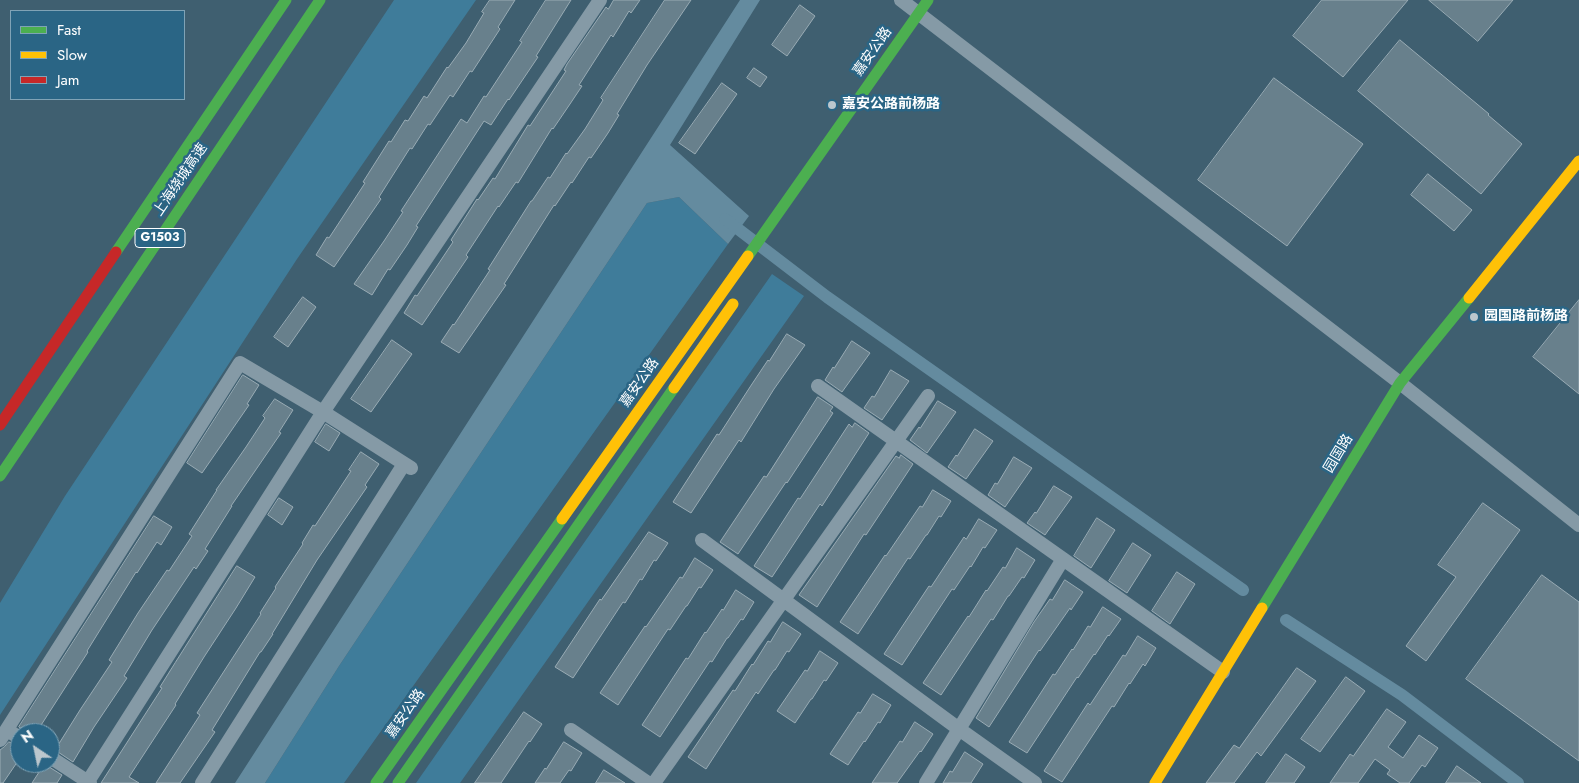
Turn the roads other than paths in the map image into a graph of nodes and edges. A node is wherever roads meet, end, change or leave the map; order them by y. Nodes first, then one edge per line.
1 (286, 0) edge
2 (320, 0) edge
3 (600, 0) edge
4 (901, 0) edge
5 (928, 0) edge
6 (927, 20) junction
7 (1579, 161) edge
8 (739, 295) dead end
9 (1400, 383) junction
10 (818, 386) dead end
11 (928, 396) dead end
12 (323, 412) junction
13 (0, 425) edge
14 (896, 441) junction
15 (0, 476) edge
16 (1579, 525) edge
17 (702, 540) dead end
18 (1063, 559) junction
19 (784, 600) junction
20 (1223, 672) junction
21 (959, 729) junction
22 (571, 730) dead end
23 (3, 735) edge
24 (60, 764) edge
25 (89, 783) edge
26 (202, 783) edge
27 (376, 783) edge
28 (398, 783) edge
29 (648, 783) edge
30 (654, 783) edge
31 (926, 783) edge
32 (1036, 783) edge
33 (1155, 783) edge

1 - 13 main road, 上海绕城高速 / G1503
2 - 15 main road, 上海绕城高速 / G1503
3 - 12 street
4 - 6 street
5 - 6 main road, 嘉安公路
6 - 9 street
6 - 27 main road, 嘉安公路
7 - 9 main road, 园国路
8 - 28 main road
9 - 16 street
9 - 20 main road, 园国路
10 - 14 street
11 - 14 street
12 - 23 street
12 - 25 street
12 - 26 street
14 - 18 street
14 - 19 street
17 - 19 street
18 - 20 street
18 - 21 street
19 - 21 street
19 - 30 street
20 - 33 main road, 园国路
21 - 31 street
21 - 32 street
22 - 29 street
24 - 25 street

